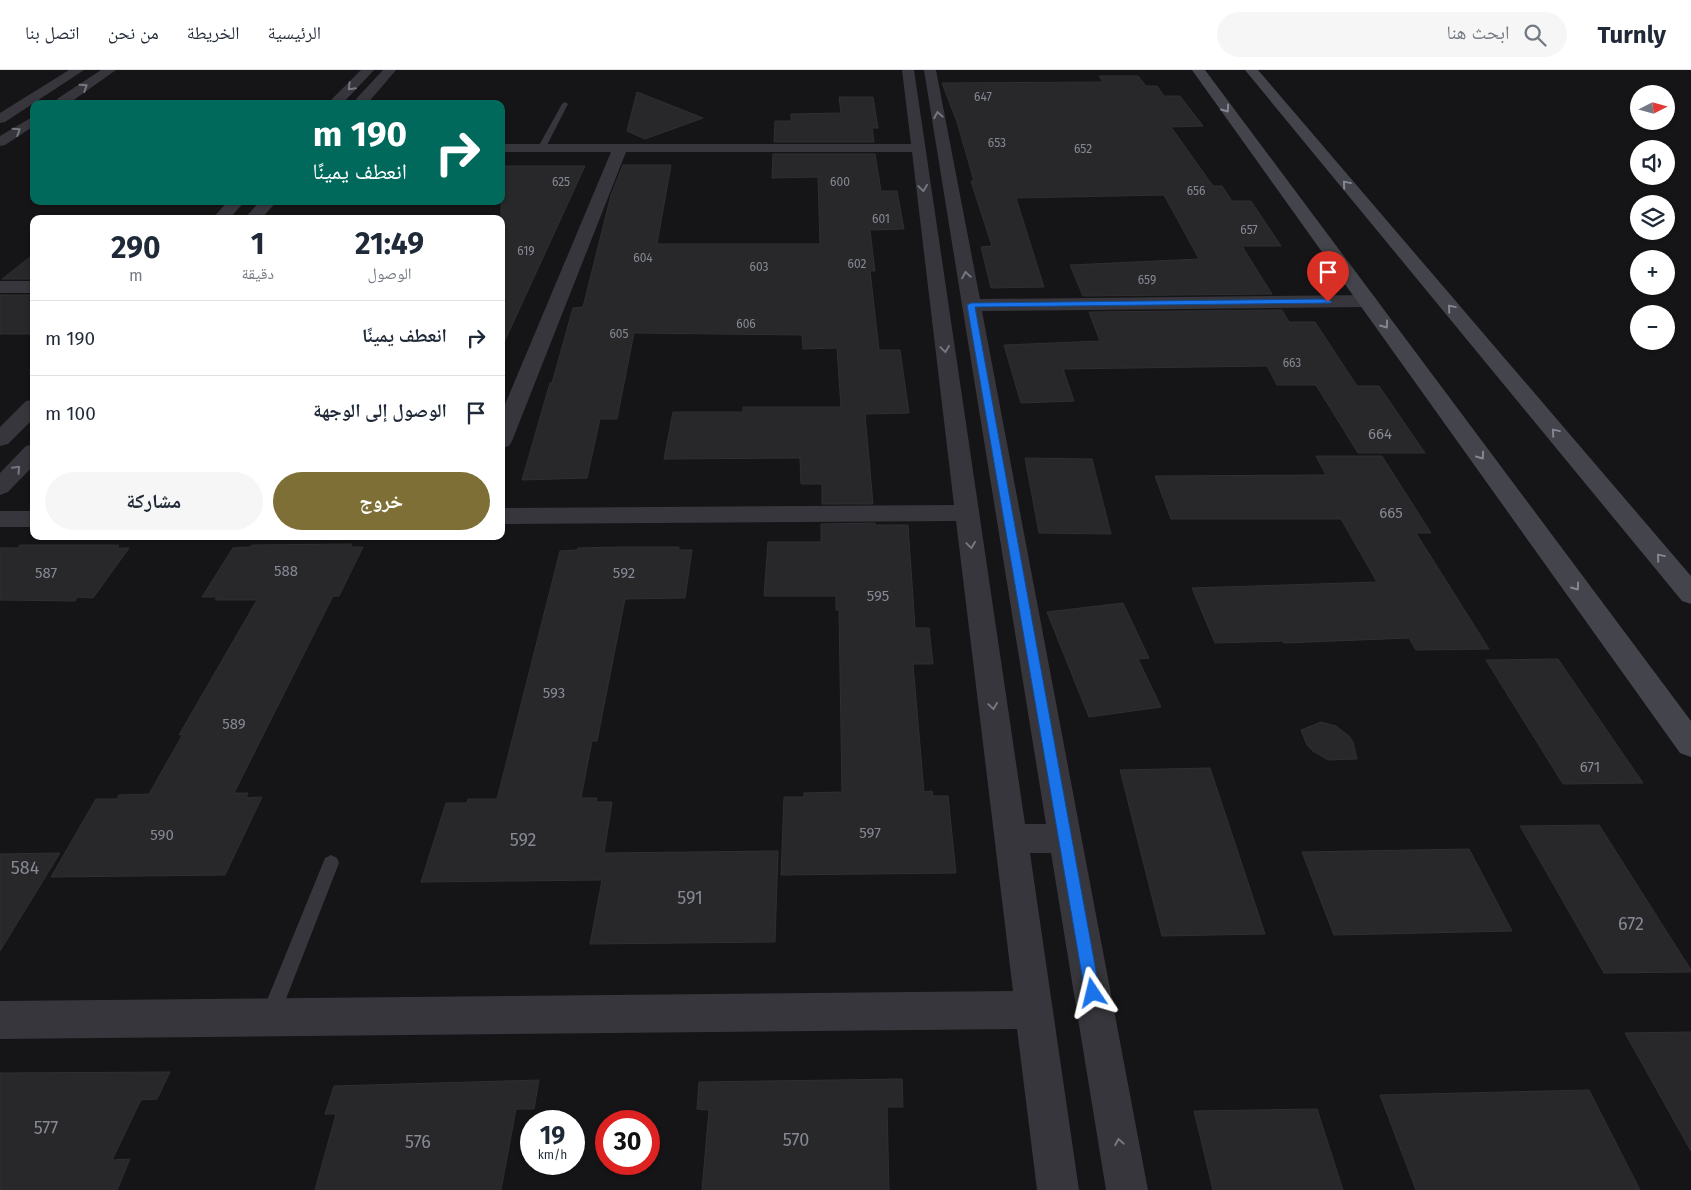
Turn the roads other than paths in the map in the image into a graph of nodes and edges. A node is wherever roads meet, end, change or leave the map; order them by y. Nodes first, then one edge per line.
1 (78, 70) edge
2 (110, 70) edge
3 (368, 70) edge
4 (390, 70) edge
5 (908, 70) edge
6 (930, 70) edge
7 (1198, 70) edge
8 (1251, 70) edge
9 (30, 100) edge
10 (30, 100) edge
11 (64, 100) edge
12 (338, 100) edge
13 (363, 100) edge
14 (565, 104) dead end
15 (0, 119) edge
16 (30, 123) edge
17 (0, 142) edge
18 (505, 148) edge
19 (542, 148) junction
20 (620, 148) junction
21 (918, 148) junction
22 (233, 205) edge
23 (264, 205) edge
24 (224, 215) edge
25 (256, 215) edge
26 (0, 287) edge
27 (30, 287) edge
28 (1368, 301) junction
29 (971, 305) junction
30 (30, 410) edge
31 (505, 431) edge
32 (0, 439) edge
33 (30, 455) edge
34 (0, 487) edge
35 (967, 513) junction
36 (505, 516) edge
37 (0, 519) edge
38 (30, 519) edge
39 (1691, 594) edge
40 (1663, 706) junction
41 (1691, 719) edge
42 (1691, 744) edge
43 (1066, 838) junction
44 (1011, 839) junction
45 (331, 863) dead end
46 (1034, 1010) junction
47 (269, 1017) junction
48 (0, 1020) edge
49 (1058, 1190) edge
50 (1128, 1190) edge

1 - 9 street
11 -> 2 street
3 -> 12 street
4 - 13 street
5 - 21 street
29 -> 6 street
7 -> 28 street
39 -> 8 street
10 - 15 street
14 - 19 lane
17 -> 16 street
18 - 19 street
19 - 20 street
20 - 21 street
20 - 31 street
21 -> 35 street
22 - 24 street
23 - 25 street
26 - 27 street
28 - 29 street
28 -> 40 street
29 - 43 street
30 - 32 street
34 -> 33 street
35 - 36 street
35 -> 44 street
37 - 38 street
40 - 41 street
40 - 42 street
43 - 44 street
50 -> 43 street
44 - 46 street
45 - 47 lane
46 - 47 street
46 - 49 street
47 - 48 street

